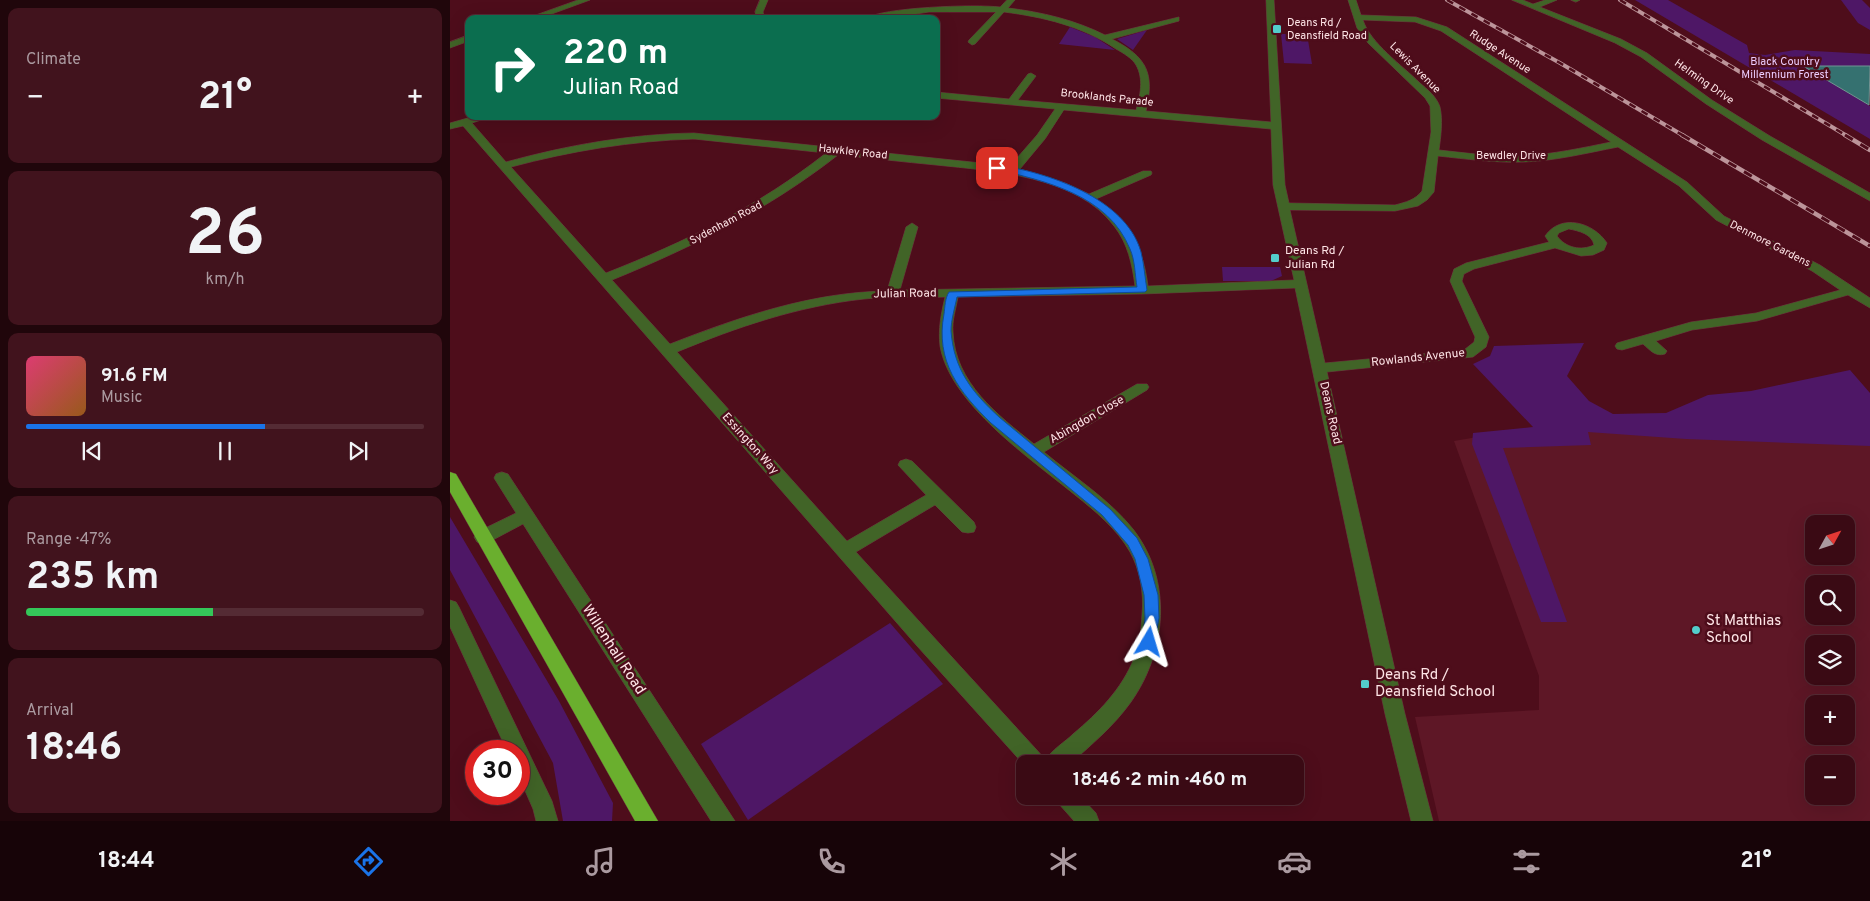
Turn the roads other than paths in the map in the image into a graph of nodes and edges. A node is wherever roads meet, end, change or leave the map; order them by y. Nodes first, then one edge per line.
1 (586, 0) edge
2 (764, 0) edge
3 (1011, 0) edge
4 (1270, 0) edge
5 (1352, 0) edge
6 (1516, 0) edge
7 (1554, 0) edge
8 (1532, 7) junction
9 (1001, 10) junction
10 (541, 15) edge
11 (760, 15) edge
12 (883, 15) edge
13 (1356, 17) junction
14 (1177, 19) dead end
15 (1106, 38) junction
16 (465, 39) edge
17 (972, 42) dead end
18 (450, 44) edge
19 (1020, 75) dead end
20 (1030, 76) junction
21 (1044, 77) dead end
22 (940, 95) edge
23 (1012, 101) junction
24 (1062, 106) junction
25 (1140, 114) junction
26 (473, 120) edge
27 (458, 124) edge
28 (1276, 126) junction
29 (1620, 143) junction
30 (838, 150) junction
31 (1432, 152) junction
32 (504, 166) junction
33 (1013, 170) junction
34 (1147, 172) dead end
35 (1089, 198) junction
36 (1870, 198) edge
37 (1285, 206) junction
38 (912, 227) dead end
39 (1557, 244) dead end
40 (605, 278) junction
41 (1300, 284) junction
42 (1142, 290) junction
43 (1850, 291) junction
44 (893, 294) junction
45 (952, 294) junction
46 (1870, 304) edge
47 (1645, 339) junction
48 (1622, 346) dead end
49 (668, 350) junction
50 (1660, 351) dead end
51 (1320, 368) junction
52 (1142, 387) dead end
53 (1033, 452) junction
54 (906, 464) dead end
55 (450, 478) edge
56 (502, 478) dead end
57 (937, 496) junction
58 (526, 515) junction
59 (968, 527) dead end
60 (483, 537) junction
61 (845, 550) junction
62 (450, 607) edge
63 (512, 740) edge
64 (1029, 755) edge
65 (1064, 755) edge
66 (530, 778) edge
67 (1074, 805) edge
68 (547, 821) edge
69 (646, 821) edge
70 (724, 821) edge
71 (1088, 821) edge
72 (1422, 821) edge

1 - 10 street
2 - 11 street
3 - 9 street
4 - 28 street, Deans Road
5 - 13 street, Lewis Avenue
6 - 8 street, Helming Drive
7 - 8 street
8 - 36 street, Helming Drive
9 - 12 street
9 - 15 street
9 - 17 street
13 - 29 street, Rudge Avenue
13 - 31 street, Lewis Avenue
14 - 15 street
15 - 25 street
16 - 18 street
19 - 20 street
20 - 21 street
20 - 23 street
22 - 23 street, Brooklands Parade
23 - 24 street, Brooklands Parade
24 - 25 street, Brooklands Parade
24 - 33 street
25 - 28 street, Brooklands Parade
26 - 27 street
27 - 32 street, Essington Way
28 - 37 street, Deans Road
29 - 31 street, Bewdley Drive
29 - 43 street, Denmore Gardens
30 - 32 street, Hawkley Road
30 - 33 street, Hawkley Road
30 - 40 street, Sydenham Road
31 - 37 street, Lewis Avenue
32 - 40 street, Essington Way
33 - 35 street, Hawkley Road
34 - 35 street
35 - 42 street, Hawkley Road
37 - 41 street, Deans Road
38 - 44 street
39 - 51 street, Rowlands Avenue
40 - 49 street, Essington Way
41 - 42 street, Julian Road
41 - 51 street, Deans Road
42 - 45 street, Julian Road
43 - 46 street, Denmore Gardens
43 - 47 street
44 - 45 street, Julian Road
44 - 49 street, Julian Road
45 - 53 street
47 - 48 street
47 - 50 street
49 - 61 street, Essington Way
51 - 72 street, Deans Road
52 - 53 street, Abingdon Close
53 - 65 street
54 - 57 street
55 - 60 highway
56 - 58 street, Willenhall Road
57 - 59 street
57 - 61 street
58 - 60 street
58 - 70 street, Willenhall Road
60 - 69 highway
61 - 64 street, Essington Way
62 - 63 street
66 - 68 street
67 - 71 street

